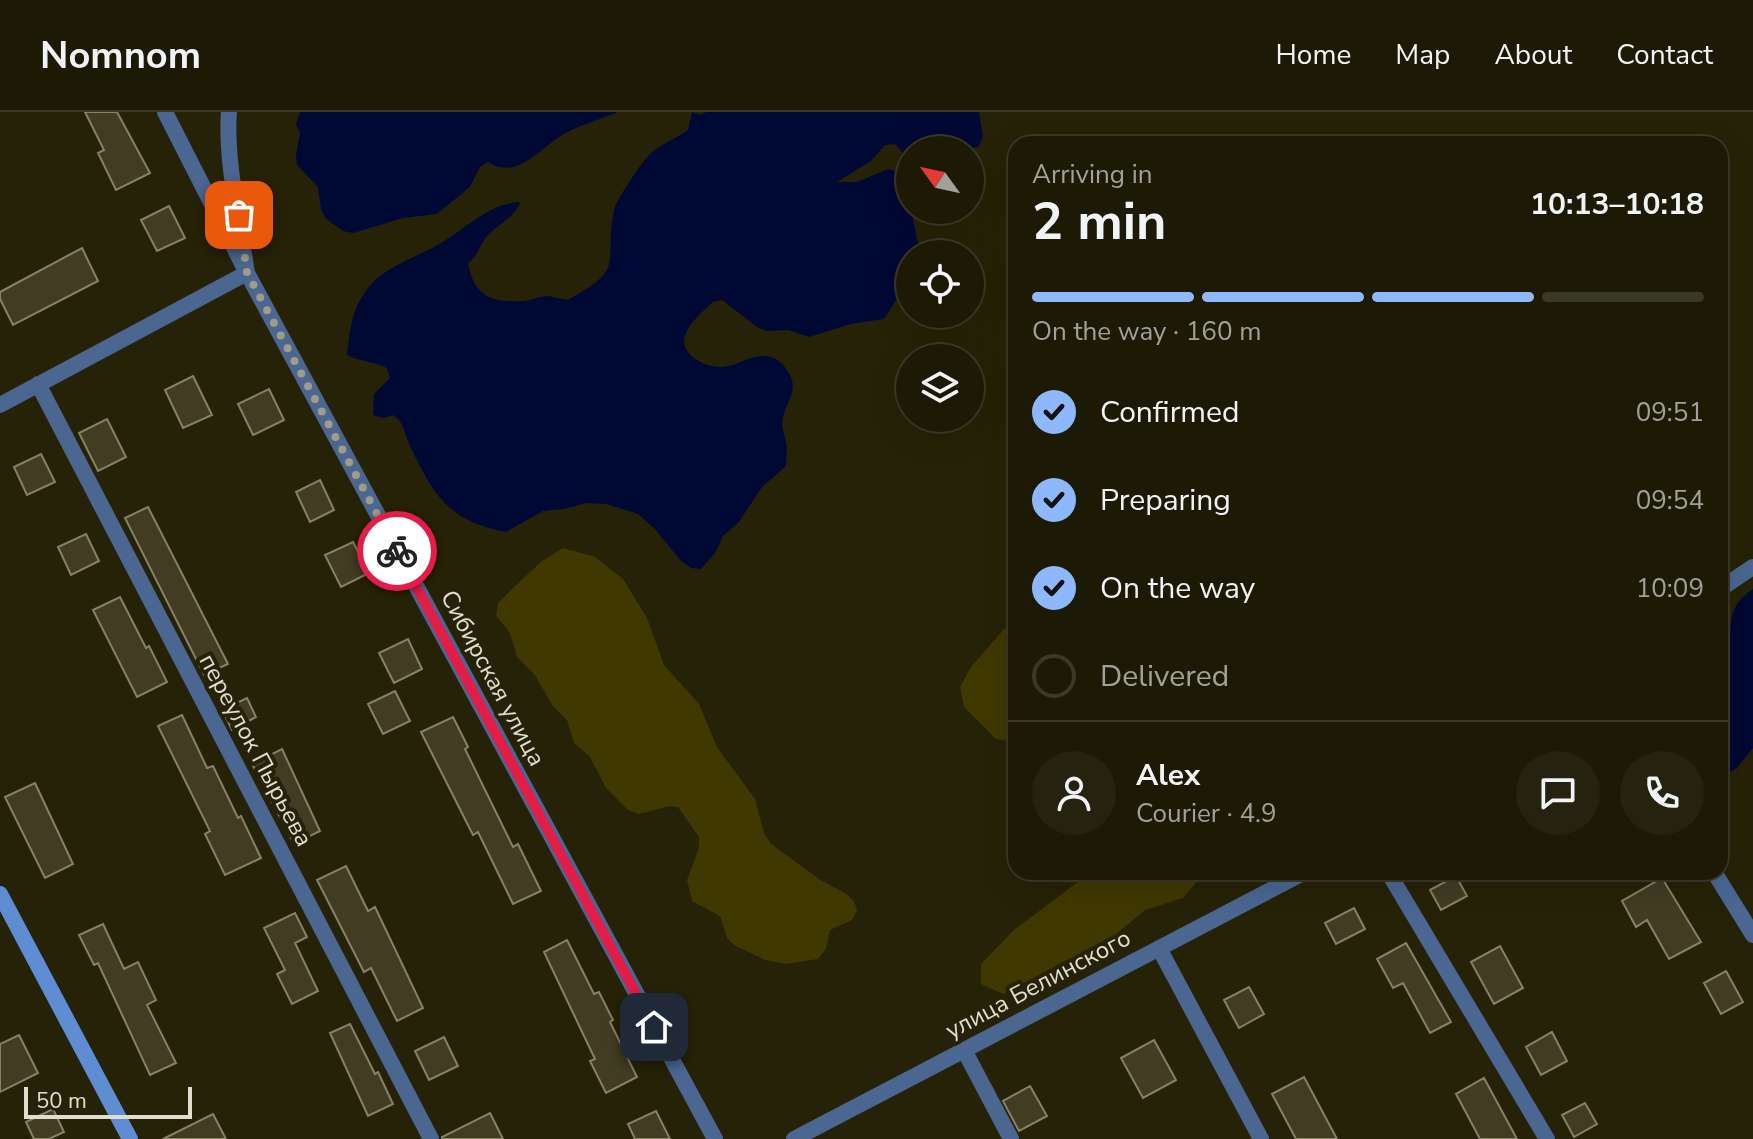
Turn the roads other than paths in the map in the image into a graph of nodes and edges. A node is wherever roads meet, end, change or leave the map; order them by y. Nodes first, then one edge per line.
1 (165, 112) edge
2 (229, 112) edge
3 (247, 273) junction
4 (38, 384) junction
5 (0, 405) edge
6 (1753, 567) edge
7 (1728, 584) edge
8 (1290, 880) edge
9 (1393, 880) edge
10 (1719, 880) edge
11 (0, 894) edge
12 (1753, 935) edge
13 (1159, 948) junction
14 (964, 1050) junction
15 (130, 1139) edge
16 (431, 1139) edge
17 (715, 1139) edge
18 (794, 1139) edge
19 (1011, 1139) edge
20 (1261, 1139) edge
21 (1547, 1139) edge

1 - 3 street, Сибирская улица
2 - 3 street
3 - 4 street
3 - 17 street, Сибирская улица
4 - 5 street
4 - 16 street, переулок Пырьева
6 - 7 street
8 - 13 street, улица Белинского
9 - 21 street
10 - 12 street
11 - 15 street
13 - 14 street, улица Белинского
13 - 20 street
14 - 18 street, улица Белинского
14 - 19 street

